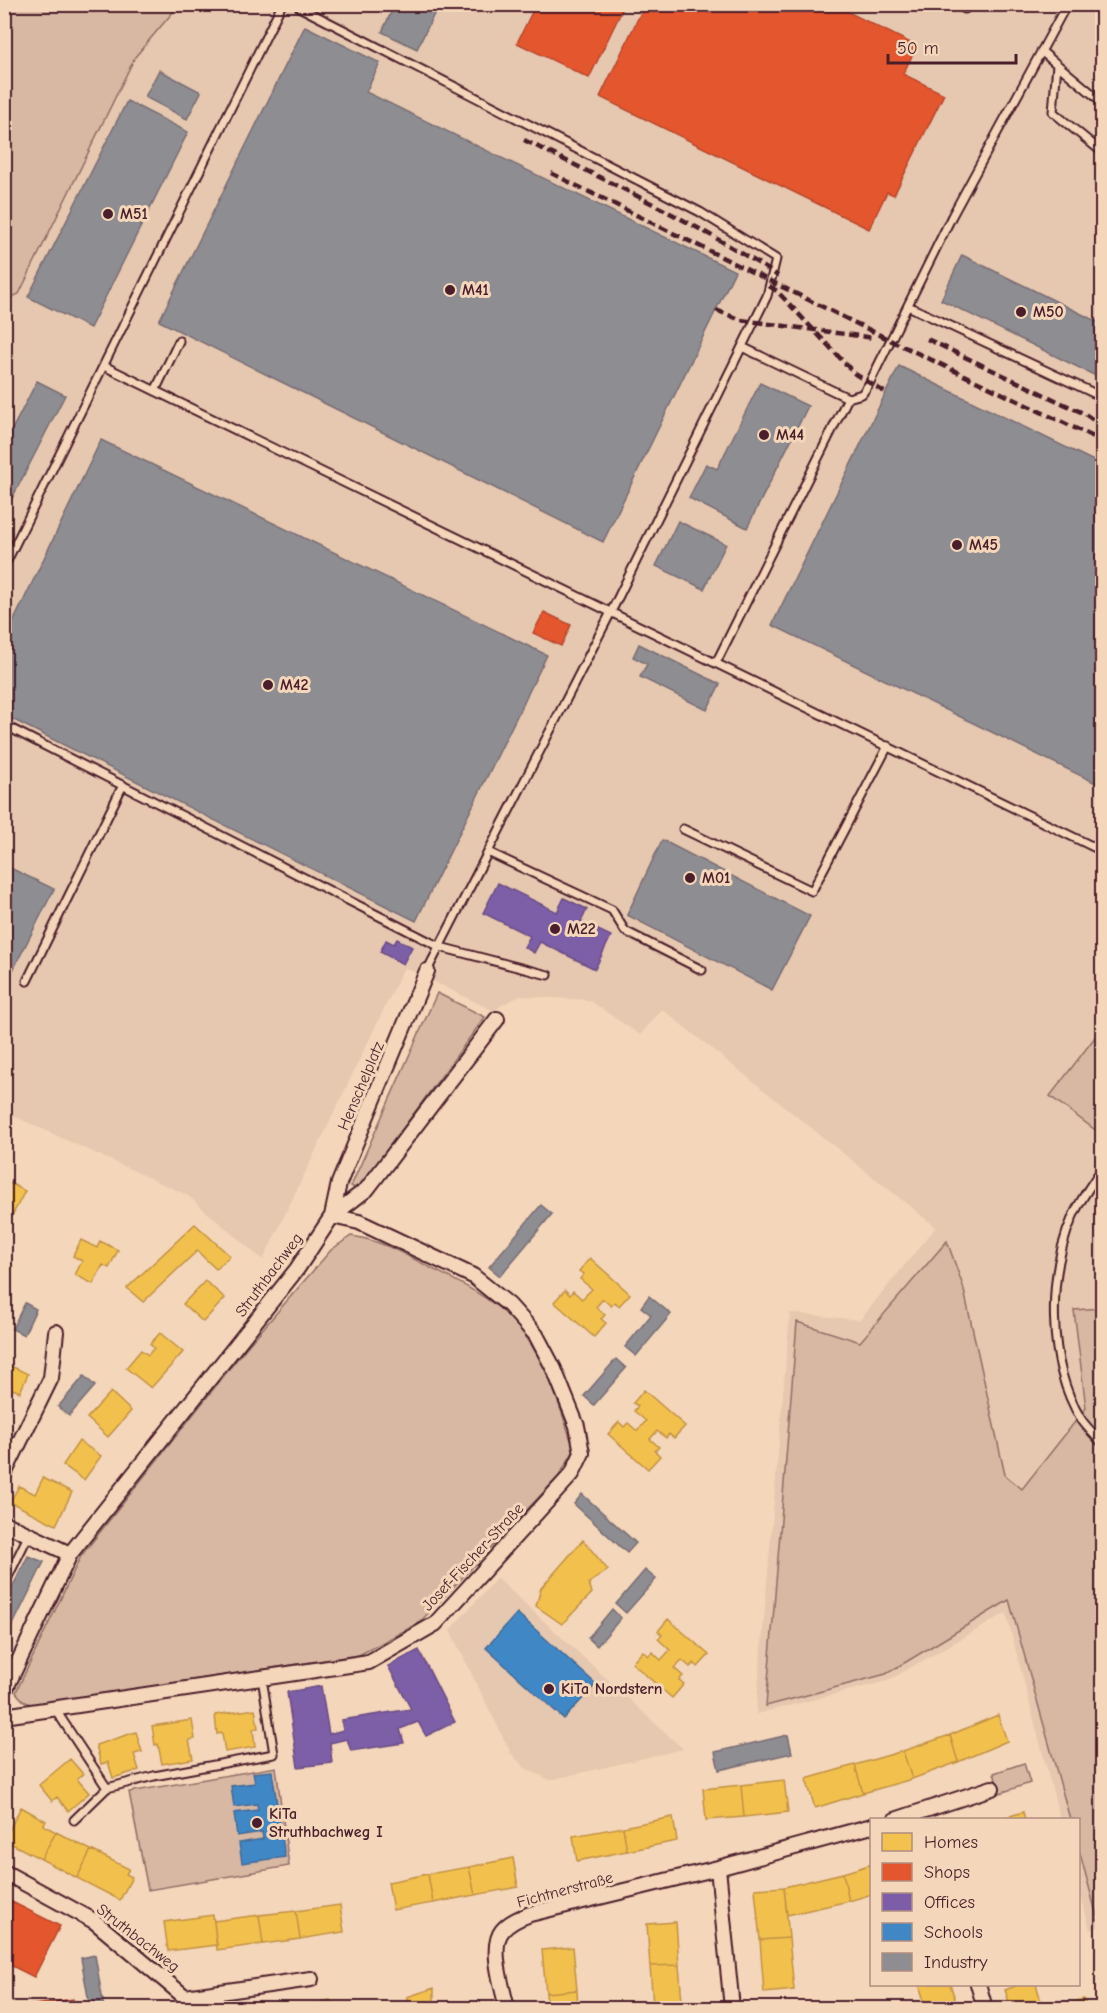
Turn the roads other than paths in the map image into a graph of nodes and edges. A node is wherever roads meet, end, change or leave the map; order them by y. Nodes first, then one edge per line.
1 (282, 4) edge
2 (955, 4) edge
3 (972, 4) edge
4 (1067, 4) edge
5 (298, 5) edge
6 (1041, 51) junction
7 (1057, 64) junction
8 (1102, 102) edge
9 (1102, 152) edge
10 (908, 306) junction
11 (178, 341) dead end
12 (742, 347) junction
13 (104, 366) junction
14 (155, 391) junction
15 (1102, 397) edge
16 (848, 398) junction
17 (4, 567) edge
18 (611, 612) junction
19 (716, 663) junction
20 (4, 725) edge
21 (888, 746) junction
22 (123, 785) junction
23 (683, 829) dead end
24 (1102, 851) edge
25 (488, 852) junction
26 (440, 946) junction
27 (702, 970) dead end
28 (427, 971) joint
29 (548, 975) dead end
30 (27, 981) dead end
31 (497, 1019) dead end
32 (1102, 1169) edge
33 (332, 1216) junction
34 (56, 1332) dead end
35 (1102, 1443) edge
36 (4, 1474) edge
37 (4, 1523) edge
38 (29, 1534) junction
39 (70, 1554) junction
40 (4, 1585) edge
41 (262, 1678) junction
42 (4, 1692) edge
43 (55, 1709) junction
44 (4, 1716) edge
45 (107, 1788) junction
46 (992, 1788) dead end
47 (924, 1815) edge
48 (907, 1818) edge
49 (74, 1820) dead end
50 (870, 1827) edge
51 (718, 1868) junction
52 (4, 1872) edge
53 (311, 1979) dead end
54 (979, 1986) edge
55 (189, 2003) edge
56 (507, 2008) edge
57 (732, 2008) edge
58 (985, 2008) edge

1 - 13 lane
2 - 3 lane
4 - 6 lane
5 - 12 lane
6 - 7 lane
6 - 10 lane
7 - 8 lane
7 - 9 lane
10 - 15 lane
10 - 16 lane
11 - 14 lane
12 - 16 lane
12 - 18 lane
13 - 14 lane
13 - 17 lane
14 - 18 lane
16 - 19 lane
18 - 19 lane
18 - 25 lane
19 - 21 lane
20 - 22 lane
21 - 23 lane
21 - 24 lane
22 - 26 lane
22 - 30 lane
25 - 26 lane
25 - 27 lane
26 - 28 lane
26 - 29 lane
28 - 33 street, Henschelplatz
31 - 33 street, Struthbachweg
32 - 35 lane
33 - 39 street, Struthbachweg
33 - 41 street, Josef-Fischer-Straße
34 - 36 street
37 - 38 street
38 - 39 street
38 - 40 lane
39 - 42 street, Struthbachweg
41 - 43 street, Josef-Fischer-Straße
41 - 45 lane
43 - 44 street, Josef-Fischer-Straße
43 - 45 lane
45 - 49 lane
46 - 47 street
47 - 48 street
50 - 51 street, Fichtnerstraße
51 - 56 street, Fichtnerstraße
51 - 57 street
52 - 55 street, Struthbachweg
53 - 55 street, Struthbachweg
54 - 58 street

